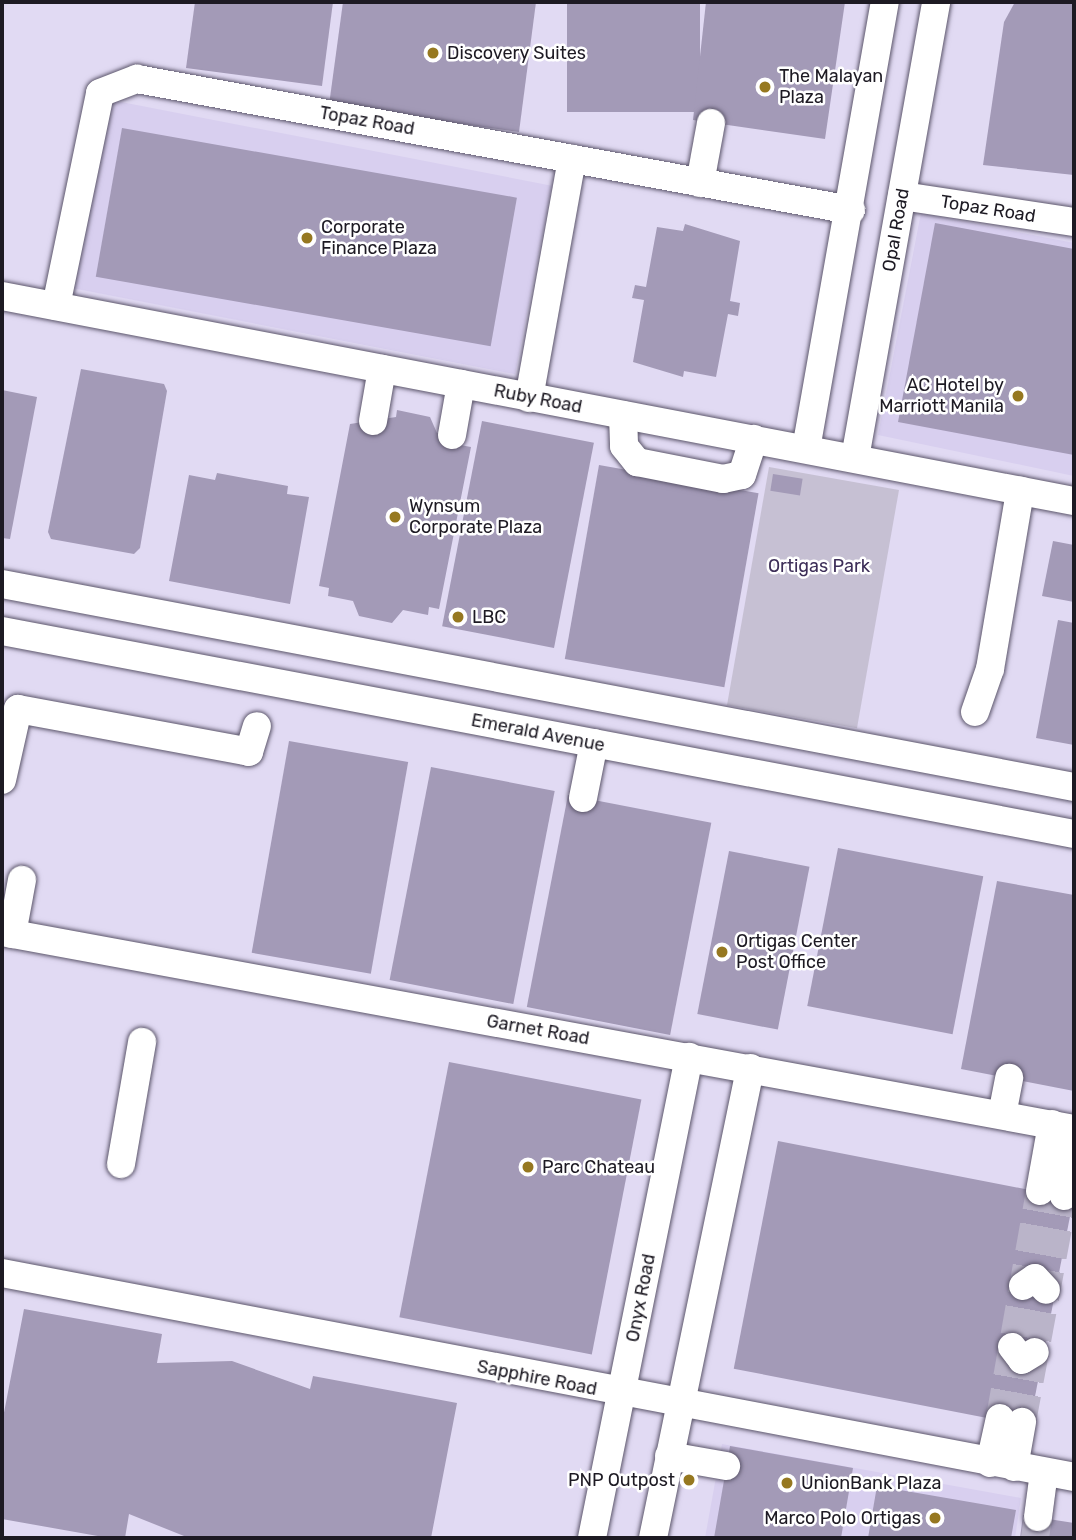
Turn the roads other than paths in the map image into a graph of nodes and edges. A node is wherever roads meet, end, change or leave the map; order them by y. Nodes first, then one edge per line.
1 (885, 2) edge
2 (936, 2) edge
3 (711, 123) dead end
4 (572, 159) junction
5 (701, 183) junction
6 (902, 196) junction
7 (851, 210) junction
8 (1074, 222) edge
9 (2, 296) edge
10 (56, 306) junction
11 (382, 369) junction
12 (461, 384) junction
13 (529, 398) junction
14 (623, 415) junction
15 (373, 421) dead end
16 (452, 435) dead end
17 (754, 439) junction
18 (806, 449) junction
19 (855, 458) junction
20 (1011, 489) junction
21 (1074, 500) edge
22 (2, 584) edge
23 (2, 631) edge
24 (975, 712) dead end
25 (257, 726) dead end
26 (594, 743) junction
27 (2, 780) edge
28 (1074, 787) edge
29 (583, 798) dead end
30 (1074, 834) edge
31 (22, 880) dead end
32 (7, 933) edge
33 (142, 1042) dead end
34 (690, 1057) junction
35 (750, 1068) junction
36 (1009, 1078) dead end
37 (1002, 1115) junction
38 (1067, 1130) edge
39 (121, 1164) dead end
40 (1052, 1194) tunnel mouth
41 (2, 1273) edge
42 (621, 1394) junction
43 (678, 1407) junction
44 (1011, 1420) tunnel mouth
45 (669, 1456) junction
46 (1002, 1465) junction
47 (726, 1466) dead end
48 (1044, 1472) junction
49 (1074, 1477) edge
50 (1038, 1517) tunnel mouth
51 (592, 1538) edge
52 (653, 1538) edge

1 - 7 street
2 - 6 street, Opal Road
3 - 5 street
4 - 5 street, Topaz Road
4 - 10 street, Topaz Road
4 - 13 street
5 - 7 street, Topaz Road
6 - 8 street, Topaz Road
6 - 19 street, Opal Road
7 - 18 street
9 - 10 street, Ruby Road
10 - 11 street, Ruby Road
11 - 12 street, Ruby Road
11 - 15 street
12 - 13 street, Ruby Road
12 - 16 street
13 - 14 street, Ruby Road
14 - 17 street, Ruby Road
14 - 17 street
17 - 18 street, Ruby Road
18 - 19 street, Ruby Road
19 - 20 street, Ruby Road
20 - 21 street, Ruby Road
20 - 24 street
22 - 28 street
23 - 26 street, Emerald Avenue
25 - 27 street
26 - 29 street
26 - 30 street, Emerald Avenue
31 - 32 street
32 - 34 street, Garnet Road
33 - 39 street
34 - 35 street, Garnet Road
34 - 42 street, Onyx Road
35 - 37 street, Garnet Road
35 - 43 street
36 - 37 street
37 - 38 street, Garnet Road
38 - 40 street
41 - 42 street, Sapphire Road
42 - 43 street, Sapphire Road
42 - 51 street, Onyx Road
43 - 45 street
43 - 46 street, Sapphire Road
44 - 46 street
45 - 47 street
45 - 52 street
46 - 48 street, Sapphire Road
48 - 49 street, Sapphire Road
48 - 50 street

